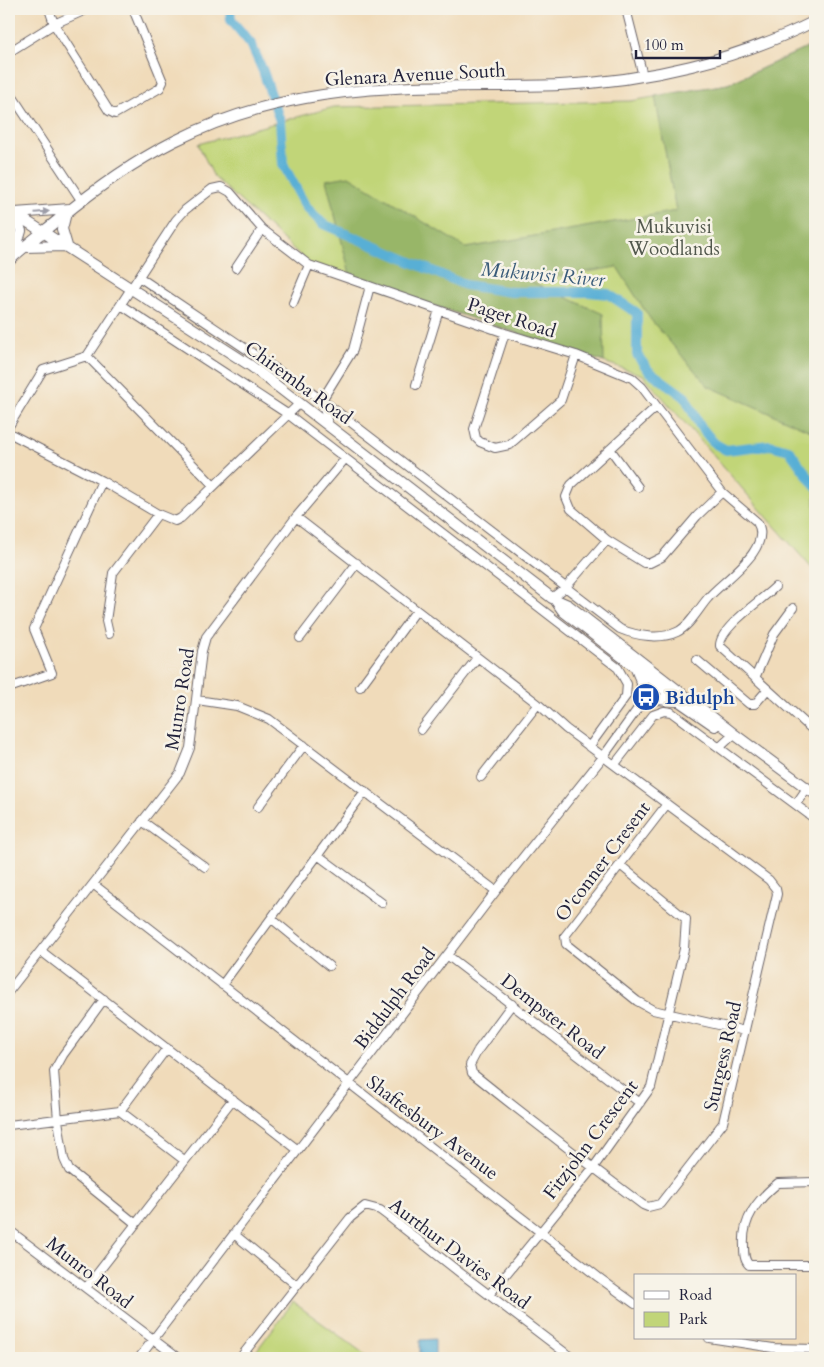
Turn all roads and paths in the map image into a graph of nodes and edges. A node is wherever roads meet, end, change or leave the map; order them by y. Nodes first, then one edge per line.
1 (49, 9) edge
2 (88, 9) edge
3 (133, 9) edge
4 (626, 9) edge
5 (815, 21) edge
6 (54, 24) junction
7 (9, 52) edge
8 (643, 76) junction
9 (9, 91) edge
10 (81, 200) junction
11 (12, 211) edge
12 (68, 211) junction
13 (262, 230) junction
14 (44, 231) junction
15 (67, 246) junction
16 (24, 248) junction
17 (11, 259) edge
18 (309, 265) junction
19 (236, 268) dead end
20 (140, 277) junction
21 (370, 286) junction
22 (131, 289) junction
23 (293, 303) dead end
24 (121, 305) junction
25 (439, 310) junction
26 (505, 333) junction
27 (576, 355) junction
28 (87, 356) junction
29 (416, 384) dead end
30 (322, 400) junction
31 (300, 403) junction
32 (656, 407) junction
33 (289, 415) junction
34 (328, 424) junction
35 (9, 426) edge
36 (9, 432) edge
37 (610, 449) junction
38 (344, 459) junction
39 (102, 481) junction
40 (214, 486) junction
41 (638, 487) dead end
42 (722, 492) junction
43 (463, 510) junction
44 (158, 514) junction
45 (296, 517) junction
46 (450, 519) junction
47 (438, 528) junction
48 (607, 540) junction
49 (357, 563) junction
50 (566, 587) junction
51 (775, 587) dead end
52 (554, 600) junction
53 (793, 608) dead end
54 (416, 611) junction
55 (547, 613) junction
56 (620, 630) joint
57 (109, 634) dead end
58 (300, 638) dead end
59 (477, 658) junction
60 (697, 660) dead end
61 (636, 668) junction
62 (755, 678) junction
63 (658, 679) junction
64 (360, 687) dead end
65 (9, 688) edge
66 (767, 690) junction
67 (197, 700) junction
68 (679, 701) junction
69 (641, 703) junction
70 (538, 704) junction
71 (421, 730) dead end
72 (815, 732) edge
73 (734, 734) junction
74 (304, 745) junction
75 (590, 747) junction
76 (720, 747) junction
77 (603, 757) junction
78 (615, 764) junction
79 (481, 777) dead end
80 (812, 790) edge
81 (365, 791) junction
82 (667, 804) junction
83 (796, 804) junction
84 (258, 807) dead end
85 (815, 819) edge
86 (142, 821) junction
87 (319, 856) junction
88 (620, 865) junction
89 (205, 867) dead end
90 (93, 884) junction
91 (496, 891) junction
92 (382, 904) dead end
93 (272, 919) junction
94 (41, 951) junction
95 (447, 954) junction
96 (330, 966) dead end
97 (222, 985) junction
98 (9, 991) edge
99 (104, 999) junction
100 (512, 1004) junction
101 (667, 1014) junction
102 (745, 1032) junction
103 (167, 1048) junction
104 (349, 1084) junction
105 (233, 1099) junction
106 (640, 1103) junction
107 (120, 1111) junction
108 (58, 1120) junction
109 (9, 1125) edge
110 (298, 1150) junction
111 (184, 1160) junction
112 (593, 1168) junction
113 (815, 1182) edge
114 (136, 1224) junction
115 (9, 1230) edge
116 (541, 1231) junction
117 (234, 1234) junction
118 (815, 1265) edge
119 (296, 1285) junction
120 (86, 1288) junction
121 (490, 1295) junction
122 (634, 1303) edge
123 (152, 1339) junction
124 (722, 1340) edge
125 (815, 1349) edge
126 (139, 1358) edge
127 (178, 1358) edge
128 (240, 1358) edge
129 (572, 1358) edge

1 - 6 street
2 - 6 street
3 - 6 street
4 - 8 street
5 - 8 main road, Glenara Avenue South
6 - 7 street
8 - 10 main road, Glenara Avenue South
9 - 10 street
10 - 12 main road, Glenara Avenue South
11 -> 12 main road
11 - 14 main road, Chiremba Road
11 - 17 main road
12 - 14 main road, Glenara Avenue South
12 - 15 main road
13 - 18 street, Paget Road
13 - 19 street
13 - 20 street, Paget Road
14 - 15 main road, Chiremba Road
14 - 16 main road, Glenara Avenue South
15 - 16 main road
15 - 22 main road, Chiremba Road
16 - 17 main road, Glenara Avenue South
18 - 21 street, Paget Road
18 - 23 street
20 - 22 street
20 - 30 street, Chiremba Road
21 - 25 street, Paget Road
21 - 30 street
22 - 24 street
22 - 31 main road, Chiremba Road
24 - 28 street
24 - 33 street
25 - 26 street, Paget Road
25 - 29 street
26 - 27 street, Paget Road
26 - 27 street
27 - 32 street, Paget Road
28 - 35 street
28 - 40 street
30 - 34 street
30 - 43 street, Chiremba Road
31 - 33 street
31 - 34 main road, Chiremba Road
32 - 37 street
32 - 42 street, Paget Road
33 - 38 street
33 - 40 street
34 - 46 main road, Chiremba Road
36 - 39 street
37 - 41 street
37 - 48 street
38 - 45 street, Munro Road
38 - 47 street
39 - 44 street
39 - 65 street
40 - 44 street
42 - 48 street
42 - 56 street, Paget Road
43 - 46 street
43 - 50 street, Chiremba Road
44 - 57 street
45 - 49 street, Sturgess Road
45 - 67 street, Munro Road
46 - 47 street
46 - 52 main road, Chiremba Road
47 - 55 street
48 - 50 street
49 - 54 street, Sturgess Road
49 - 58 street
50 - 52 street
50 - 56 street, Chiremba Road
51 - 62 street
52 - 55 street
52 - 61 main road, Chiremba Road
52 - 63 main road, Chiremba Road
53 - 62 street
54 - 59 street, Sturgess Road
54 - 64 street
55 - 75 street
59 - 70 street, Sturgess Road
59 - 71 street
60 - 66 street
61 - 63 main road, Chiremba Road
61 - 69 main road
62 - 66 street
63 - 68 main road, Chiremba Road
63 - 69 street, Biddulph Road
63 - 73 main road, Chiremba Road
66 - 72 street
67 - 74 street
67 - 86 street, Munro Road
68 - 69 main road
68 - 73 main road, Chiremba Road
69 - 77 street, Biddulph Road
70 - 75 street, Sturgess Road
70 - 79 street
73 - 76 street
73 - 80 main road, Chiremba Road
74 - 81 street
74 - 84 street
75 - 77 street, Sturgess Road
76 - 78 street
76 - 83 street
77 - 78 street, Sturgess Road
77 - 91 street, Biddulph Road
78 - 82 street, Sturgess Road
80 - 83 street
81 - 87 street
81 - 91 street
82 - 88 street, O'conner Cresent
82 - 102 street, Sturgess Road
83 - 85 street
86 - 89 street
86 - 90 street, Munro Road
87 - 92 street
87 - 93 street
88 - 101 street, Fitzjohn Crescent
88 - 101 street, O'conner Cresent
90 - 94 street, Munro Road
90 - 97 street, Shaftesbury Avenue
91 - 95 street, Biddulph Road
93 - 96 street
93 - 97 street
94 - 98 street, Munro Road
94 - 99 street
95 - 100 street, Dempster Road
95 - 104 street, Biddulph Road
97 - 104 street, Shaftesbury Avenue
99 - 103 street
99 - 108 street
100 - 106 street, Dempster Road
100 - 112 street, Sturgess Road
101 - 102 street, O'conner Cresent
101 - 106 street, Fitzjohn Crescent
102 - 112 street, Sturgess Road
103 - 105 street
103 - 107 street
104 - 110 street, Biddulph Road
104 - 116 street, Shaftesbury Avenue
105 - 110 street
105 - 111 street
106 - 112 street, Fitzjohn Crescent
107 - 108 street
107 - 111 street
108 - 109 street
108 - 114 street
110 - 117 street, Biddulph Road
111 - 114 street
112 - 116 street, Fitzjohn Crescent
113 - 118 street
114 - 120 street
115 - 120 street, Munro Road
116 - 121 street, Fitzjohn Crescent
116 - 122 street, Shaftesbury Avenue
117 - 119 street
117 - 123 street, Biddulph Road
119 - 121 street, Aurthur Davies Road
119 - 128 street, Aurthur Davies Road
120 - 123 street, Munro Road
121 - 129 street, Aurthur Davies Road
123 - 126 street, Biddulph Road
123 - 127 street
124 - 125 street

